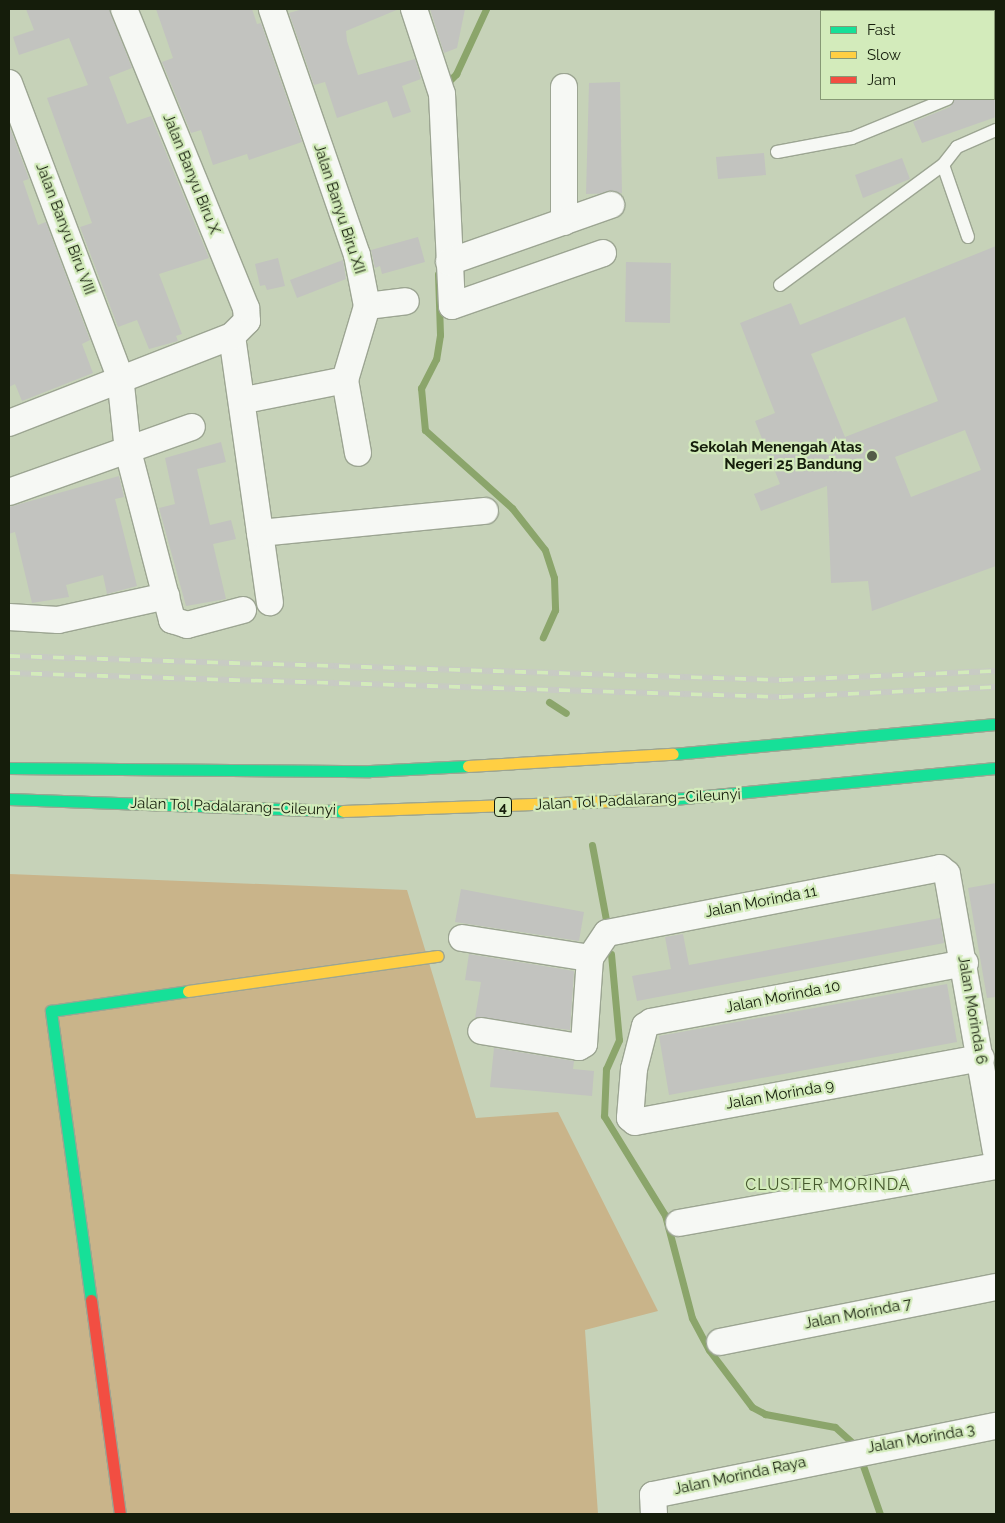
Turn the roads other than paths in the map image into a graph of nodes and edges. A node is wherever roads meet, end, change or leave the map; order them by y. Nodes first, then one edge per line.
1 (124, 9) edge
2 (272, 9) edge
3 (414, 9) edge
4 (9, 82) edge
5 (564, 87) dead end
6 (945, 100) edge
7 (996, 130) edge
8 (777, 152) dead end
9 (943, 165) junction
10 (611, 205) dead end
11 (564, 222) junction
12 (968, 237) dead end
13 (603, 253) dead end
14 (449, 262) junction
15 (780, 285) dead end
16 (406, 300) dead end
17 (367, 306) junction
18 (232, 336) junction
19 (120, 376) junction
20 (345, 380) junction
21 (254, 398) dead end
22 (9, 422) edge
23 (192, 427) dead end
24 (128, 451) junction
25 (358, 453) dead end
26 (9, 492) edge
27 (484, 512) dead end
28 (260, 533) junction
29 (166, 596) junction
30 (270, 602) dead end
31 (243, 610) dead end
32 (9, 617) edge
33 (996, 724) edge
34 (9, 768) edge
35 (996, 768) edge
36 (9, 800) edge
37 (944, 870) joint
38 (462, 938) dead end
39 (438, 956) dead end
40 (590, 958) junction
41 (965, 963) junction
42 (481, 1031) dead end
43 (981, 1058) junction
44 (634, 1069) joint
45 (996, 1151) edge
46 (996, 1166) edge
47 (679, 1223) dead end
48 (996, 1287) edge
49 (720, 1342) dead end
50 (996, 1426) edge
51 (858, 1451) joint
52 (120, 1514) edge
53 (654, 1514) edge

1 - 18 street, Jalan Banyu Biru X
2 - 17 street, Jalan Banyu Biru XII
3 - 14 street
4 - 19 street, Jalan Banyu Biru VIII
5 - 11 street
6 - 8 lane
7 - 9 lane
9 - 12 lane
9 - 15 lane
10 - 11 street
11 - 14 street
13 - 14 street
16 - 17 street
17 - 20 street, Jalan Banyu Biru XII
18 - 19 street
18 - 28 street
19 - 22 street
19 - 24 street, Jalan Banyu Biru VIII
20 - 21 street
20 - 25 street
23 - 24 street
24 - 26 street
24 - 29 street, Jalan Banyu Biru VIII
27 - 28 street
28 - 30 street
29 - 31 street, Jalan Banyu Biru VIII
29 - 32 street
33 - 34 main road
35 - 36 main road, Jalan Tol Padalarang–Cileunyi / 4
37 - 40 street, Jalan Morinda 11
37 - 41 street, Jalan Morinda 6
38 - 40 street
39 - 52 main road
40 - 42 street
41 - 43 street, Jalan Morinda 6
41 - 44 street, Jalan Morinda 10
43 - 44 street, Jalan Morinda 9
43 - 45 street, Jalan Morinda 6
46 - 47 street
48 - 49 street, Jalan Morinda 7
50 - 51 street, Jalan Morinda 3
51 - 53 street, Jalan Morinda Raya

